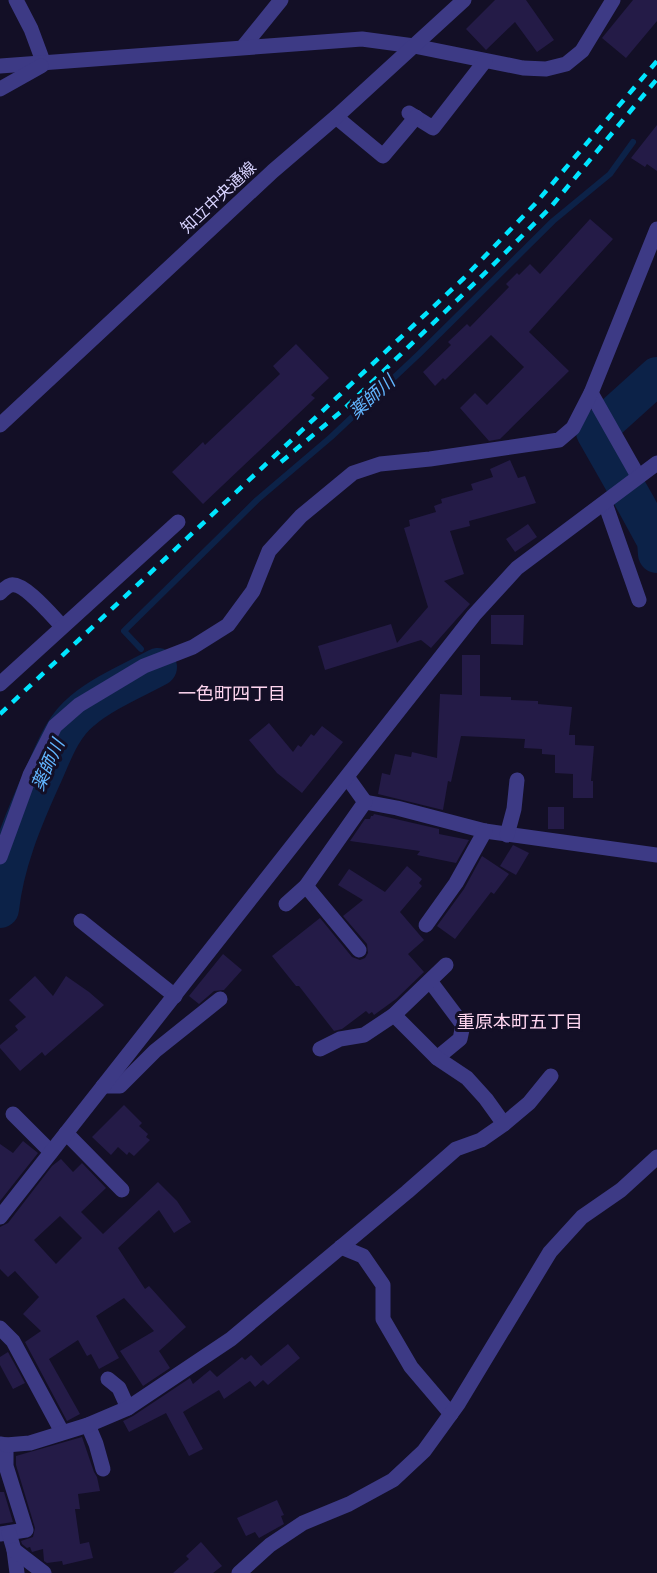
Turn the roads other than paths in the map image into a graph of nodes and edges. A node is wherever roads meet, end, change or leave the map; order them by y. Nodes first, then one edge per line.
1 (16, 0) edge
2 (464, 0) edge
3 (613, 0) edge
4 (279, 1) edge
5 (414, 46) junction
6 (243, 47) junction
7 (485, 61) junction
8 (44, 64) junction
9 (0, 66) edge
10 (0, 89) edge
11 (336, 117) junction
12 (657, 229) edge
13 (591, 393) junction
14 (0, 425) edge
15 (657, 463) edge
16 (635, 479) junction
17 (605, 503) junction
18 (178, 522) dead end
19 (0, 593) edge
20 (639, 600) dead end
21 (63, 626) junction
22 (0, 684) edge
23 (347, 777) junction
24 (517, 780) dead end
25 (365, 802) junction
26 (485, 831) junction
27 (507, 835) junction
28 (657, 855) edge
29 (0, 857) edge
30 (306, 886) junction
31 (286, 904) dead end
32 (81, 921) dead end
33 (426, 925) dead end
34 (359, 950) dead end
35 (446, 965) dead end
36 (430, 981) junction
37 (175, 996) junction
38 (219, 999) dead end
39 (394, 1015) junction
40 (320, 1049) dead end
41 (437, 1058) junction
42 (550, 1076) dead end
43 (103, 1086) junction
44 (13, 1114) dead end
45 (504, 1124) junction
46 (66, 1133) junction
47 (51, 1152) junction
48 (657, 1157) edge
49 (122, 1190) dead end
50 (0, 1217) edge
51 (341, 1248) junction
52 (0, 1328) edge
53 (108, 1379) dead end
54 (128, 1408) junction
55 (451, 1413) junction
56 (88, 1425) junction
57 (62, 1432) junction
58 (3, 1445) edge
59 (103, 1469) dead end
60 (5, 1533) edge
61 (14, 1550) junction
62 (17, 1573) edge
63 (44, 1573) edge
64 (239, 1573) edge

1 - 8 street
2 - 5 street, 知立中央通線
3 - 7 street
4 - 6 street
5 - 6 street
5 - 7 street
5 - 11 street, 知立中央通線
6 - 8 street
7 - 11 street
8 - 9 street
8 - 10 street
11 - 14 street, 知立中央通線
12 - 13 street
13 - 16 street
13 - 29 street
15 - 16 street
16 - 17 street
17 - 20 street
17 - 23 street
18 - 21 street
19 - 21 street
21 - 22 street
23 - 25 street
23 - 37 street
24 - 27 street
25 - 26 street
25 - 30 street
26 - 27 street
26 - 33 street
27 - 28 street
30 - 31 street
30 - 34 street
32 - 37 street
35 - 36 street
36 - 39 street
36 - 41 street
37 - 43 street
38 - 43 street
39 - 40 street
39 - 41 street
41 - 45 street
42 - 45 street
43 - 46 street
44 - 47 street
45 - 51 street
46 - 47 street
46 - 49 street
47 - 50 street
48 - 55 street
51 - 54 street
51 - 55 street
52 - 57 street
53 - 54 street
54 - 56 street
55 - 64 street
56 - 57 street
56 - 59 street
57 - 58 street
58 - 60 street
60 - 61 street
61 - 62 street
61 - 63 street

